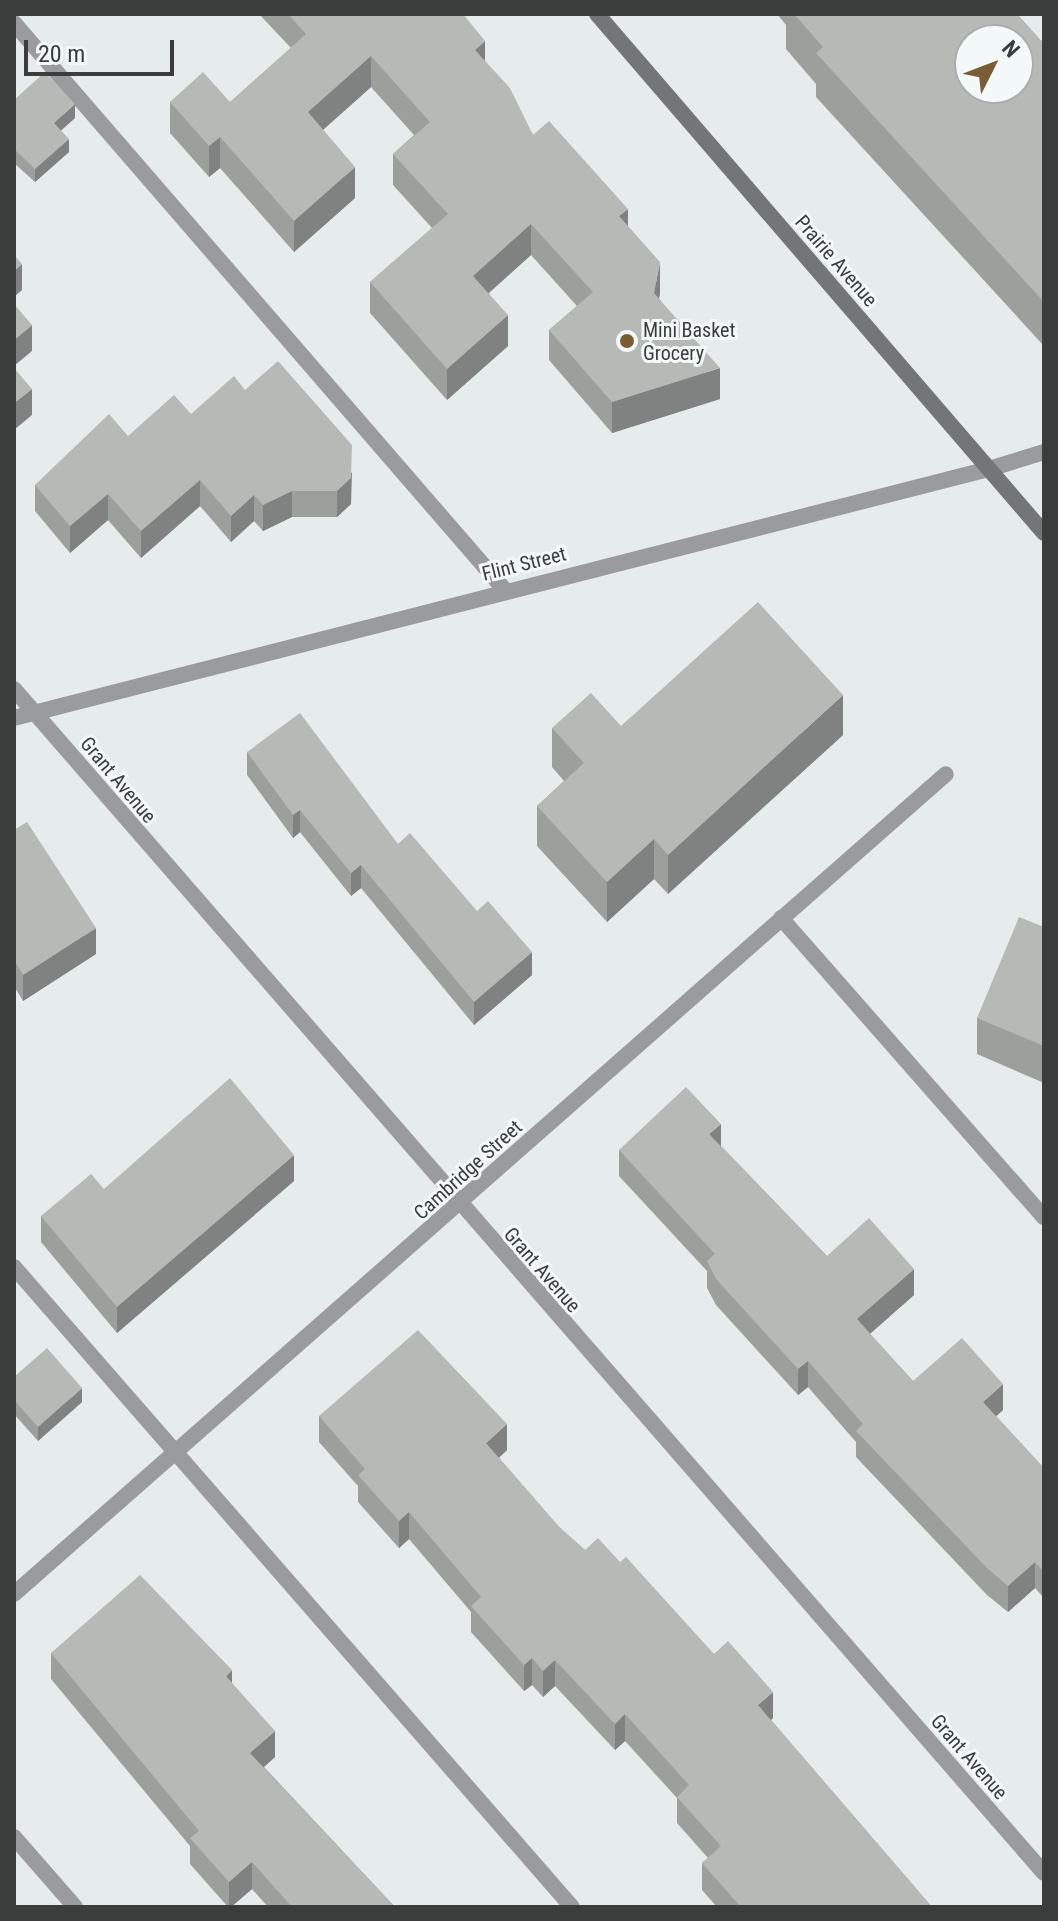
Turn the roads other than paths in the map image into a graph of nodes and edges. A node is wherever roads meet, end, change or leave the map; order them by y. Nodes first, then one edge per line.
1 (597, 14) edge
2 (14, 23) edge
3 (1044, 452) edge
4 (989, 469) junction
5 (1044, 533) edge
6 (504, 589) junction
7 (14, 689) edge
8 (34, 713) junction
9 (14, 718) edge
10 (946, 774) dead end
11 (781, 918) junction
12 (458, 1205) junction
13 (1044, 1217) edge
14 (14, 1267) edge
15 (177, 1453) junction
16 (14, 1594) edge
17 (14, 1837) edge
18 (1044, 1873) edge
19 (75, 1907) edge
20 (572, 1907) edge

1 - 4 main road, Prairie Avenue
2 - 6 street
3 - 4 street, Flint Street
4 - 5 main road, Prairie Avenue
4 - 6 street, Flint Street
6 - 8 street, Flint Street
7 - 8 street, Grant Avenue
8 - 9 street, Flint Street
8 - 12 street, Grant Avenue
10 - 11 street, Cambridge Street
11 - 12 street, Cambridge Street
11 - 13 street
12 - 15 street, Cambridge Street
12 - 18 street, Grant Avenue
14 - 15 street
15 - 16 street, Cambridge Street
15 - 20 street
17 - 19 street

